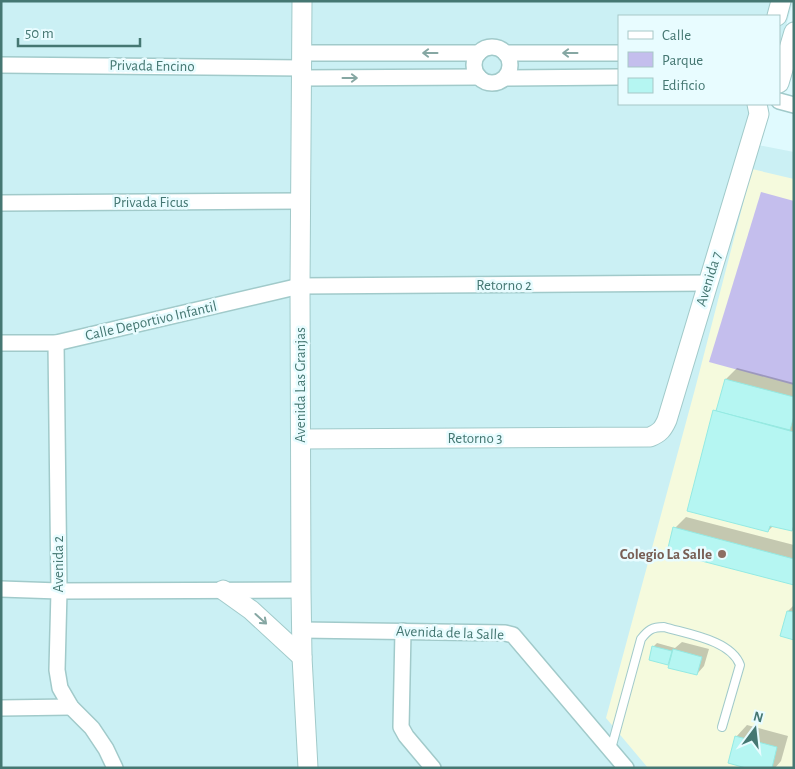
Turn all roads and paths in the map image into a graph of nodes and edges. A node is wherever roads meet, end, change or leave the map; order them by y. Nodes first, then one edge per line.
1 (302, 1) edge
2 (781, 1) edge
3 (777, 15) edge
4 (794, 32) edge
5 (479, 53) junction
6 (505, 53) junction
7 (618, 53) edge
8 (1, 65) edge
9 (302, 66) junction
10 (618, 77) edge
11 (479, 78) junction
12 (506, 78) junction
13 (780, 80) edge
14 (780, 101) edge
15 (794, 105) edge
16 (762, 107) edge
17 (301, 201) junction
18 (1, 203) edge
19 (708, 283) junction
20 (300, 286) junction
21 (56, 342) junction
22 (1, 343) edge
23 (650, 437) joint
24 (301, 439) junction
25 (1, 589) edge
26 (223, 590) junction
27 (301, 590) junction
28 (59, 591) junction
29 (302, 630) junction
30 (403, 631) junction
31 (302, 657) junction
32 (71, 707) junction
33 (1, 708) edge
34 (722, 727) dead end
35 (611, 749) junction
36 (114, 768) edge
37 (308, 768) edge
38 (433, 768) edge
39 (626, 768) edge

1 - 9 street, Avenida Las Granjas
2 - 3 street
4 - 13 street
5 - 6 street
5 -> 9 street
5 - 11 street
7 -> 6 street
6 - 12 street
8 - 9 street, Privada Encino
9 -> 11 street
9 - 17 street, Avenida Las Granjas
10 - 12 street
11 - 12 street
14 - 15 street
16 - 19 street, Avenida 7
17 - 18 street, Privada Ficus
17 - 20 street, Avenida Las Granjas
19 - 20 street, Retorno 2
19 - 23 street, Avenida 7
20 - 21 street, Calle Deportivo Infantil
20 - 24 street, Avenida Las Granjas
21 - 22 street, Calle Deportivo Infantil
21 - 28 street, Avenida 2
23 - 24 street, Retorno 3
24 - 27 street, Avenida Las Granjas
25 - 28 street
26 - 27 street
26 - 28 street
26 -> 31 street
27 - 29 street, Avenida Las Granjas
28 - 32 street, Avenida 2
29 - 30 street, Avenida de la Salle
29 - 31 street, Avenida Las Granjas
30 - 35 street, Avenida de la Salle
30 - 38 street
31 - 37 street, Avenida Las Granjas
32 - 33 street
32 - 36 street, Avenida 2
34 - 35 lane
35 - 39 street, Avenida de la Salle

